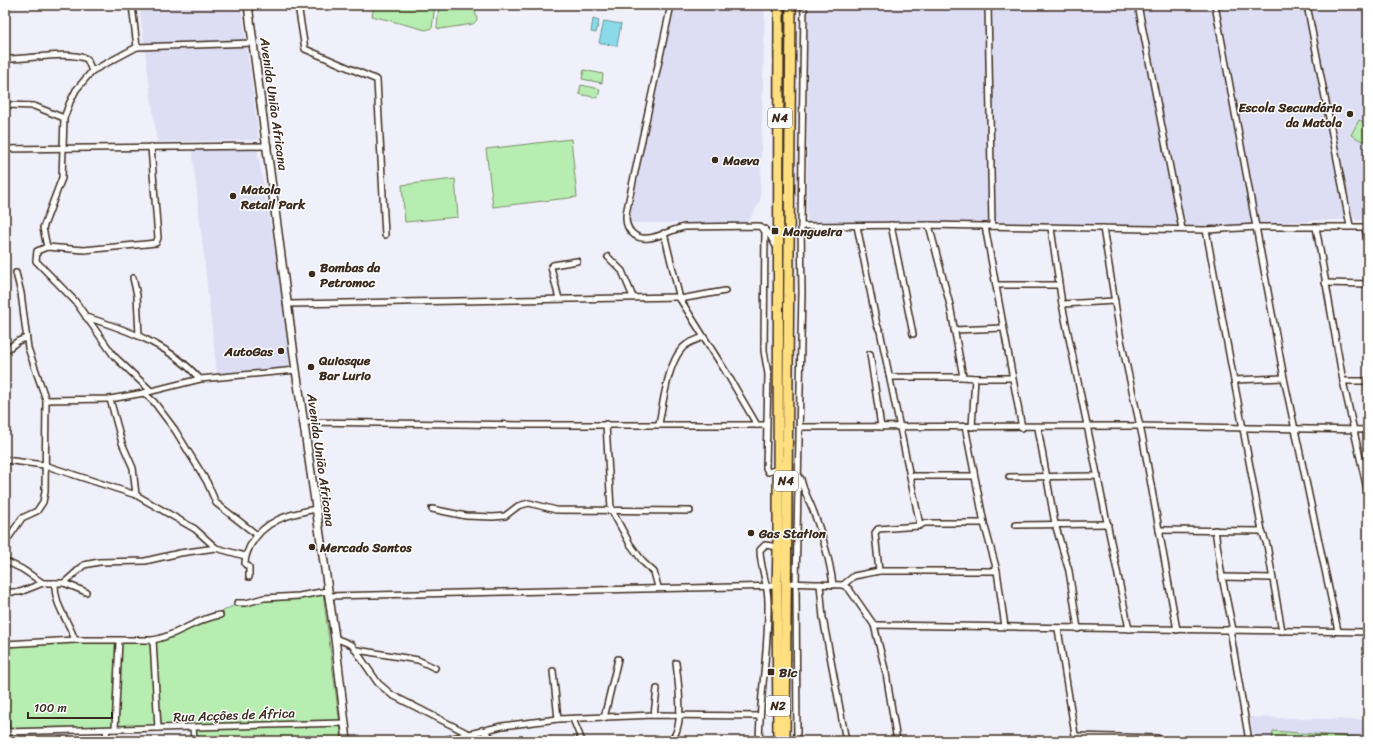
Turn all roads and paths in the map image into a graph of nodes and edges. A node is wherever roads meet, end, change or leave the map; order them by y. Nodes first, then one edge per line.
1 (132, 5) edge
2 (248, 5) edge
3 (298, 5) edge
4 (671, 5) edge
5 (779, 5) edge
6 (791, 5) edge
7 (804, 5) edge
8 (988, 5) edge
9 (1138, 5) edge
10 (1215, 5) edge
11 (1307, 5) edge
12 (253, 43) junction
13 (137, 47) junction
14 (5, 59) edge
15 (92, 71) junction
16 (8, 105) dead end
17 (64, 118) junction
18 (268, 146) junction
19 (151, 147) junction
20 (5, 149) edge
21 (62, 150) junction
22 (891, 225) junction
23 (929, 225) junction
24 (801, 226) junction
25 (857, 226) junction
26 (986, 226) junction
27 (992, 226) junction
28 (1350, 226) junction
29 (1257, 227) junction
30 (1316, 227) junction
31 (1366, 227) edge
32 (1051, 228) junction
33 (1103, 228) junction
34 (764, 229) junction
35 (1182, 229) junction
36 (1206, 230) junction
37 (664, 233) junction
38 (385, 235) dead end
39 (47, 247) junction
40 (1368, 248) edge
41 (780, 252) junction
42 (608, 257) dead end
43 (577, 261) dead end
44 (16, 273) dead end
45 (133, 278) dead end
46 (1325, 283) junction
47 (1368, 284) edge
48 (996, 285) junction
49 (1059, 285) junction
50 (725, 290) dead end
51 (633, 297) junction
52 (679, 298) junction
53 (559, 299) junction
54 (1115, 301) junction
55 (289, 304) junction
56 (1062, 304) junction
57 (86, 317) junction
58 (1003, 328) junction
59 (954, 330) junction
60 (913, 334) dead end
61 (139, 336) junction
62 (702, 337) junction
63 (26, 338) junction
64 (5, 347) edge
65 (870, 354) dead end
66 (296, 370) junction
67 (890, 377) junction
68 (963, 377) junction
69 (975, 378) junction
70 (1012, 378) junction
71 (1284, 378) junction
72 (200, 379) junction
73 (1234, 380) junction
74 (1343, 381) junction
75 (1368, 381) edge
76 (150, 390) junction
77 (144, 393) junction
78 (110, 399) junction
79 (46, 400) junction
80 (304, 422) junction
81 (606, 424) junction
82 (659, 424) junction
83 (757, 425) junction
84 (767, 425) junction
85 (965, 426) junction
86 (972, 426) junction
87 (1138, 426) junction
88 (799, 427) junction
89 (881, 427) junction
90 (900, 427) junction
91 (1087, 427) junction
92 (1022, 428) junction
93 (1038, 428) junction
94 (1294, 428) junction
95 (1244, 429) junction
96 (1353, 430) junction
97 (1368, 430) edge
98 (5, 460) edge
99 (44, 465) junction
100 (779, 469) junction
101 (799, 470) junction
102 (912, 476) junction
103 (974, 476) junction
104 (1046, 476) junction
105 (1098, 476) junction
106 (1009, 477) dead end
107 (1367, 486) edge
108 (1368, 494) edge
109 (136, 495) junction
110 (432, 508) dead end
111 (316, 509) junction
112 (611, 509) junction
113 (690, 511) dead end
114 (984, 523) junction
115 (920, 524) junction
116 (1055, 524) junction
117 (1108, 524) junction
118 (1016, 525) dead end
119 (1159, 530) junction
120 (1215, 530) junction
121 (1262, 531) junction
122 (257, 535) junction
123 (5, 543) edge
124 (778, 546) junction
125 (216, 548) junction
126 (245, 556) junction
127 (5, 561) edge
128 (879, 571) junction
129 (996, 571) junction
130 (249, 577) dead end
131 (1222, 577) junction
132 (1272, 578) junction
133 (43, 583) junction
134 (55, 583) junction
135 (64, 583) junction
136 (786, 583) junction
137 (796, 584) junction
138 (820, 584) junction
139 (833, 585) junction
140 (843, 585) junction
141 (766, 586) junction
142 (776, 586) junction
143 (658, 587) junction
144 (5, 592) edge
145 (86, 592) dead end
146 (328, 593) junction
147 (237, 603) dead end
148 (220, 615) dead end
149 (874, 626) junction
150 (1005, 627) junction
151 (1058, 629) junction
152 (1078, 629) junction
153 (1129, 629) junction
154 (1231, 629) junction
155 (1177, 630) junction
156 (1282, 631) junction
157 (1338, 631) junction
158 (1368, 632) edge
159 (335, 638) junction
160 (75, 640) junction
161 (153, 640) junction
162 (119, 641) junction
163 (5, 644) edge
164 (357, 650) junction
165 (618, 659) dead end
166 (676, 663) dead end
167 (436, 668) dead end
168 (553, 671) dead end
169 (778, 671) joint
170 (657, 690) dead end
171 (654, 715) junction
172 (680, 715) junction
173 (760, 716) junction
174 (5, 718) edge
175 (604, 718) junction
176 (558, 719) junction
177 (573, 719) junction
178 (344, 723) junction
179 (193, 727) junction
180 (158, 728) junction
181 (115, 729) junction
182 (107, 730) junction
183 (482, 730) junction
184 (6, 732) edge
185 (469, 734) junction
186 (1076, 738) edge
187 (1157, 738) dead end
188 (5, 741) edge
189 (105, 741) edge
190 (194, 741) edge
191 (347, 741) edge
192 (441, 741) edge
193 (496, 741) edge
194 (582, 741) edge
195 (670, 741) edge
196 (759, 741) edge
197 (778, 741) edge
198 (785, 741) edge
199 (797, 741) edge
200 (846, 741) edge
201 (898, 741) edge
202 (1249, 741) edge

1 - 13 street
2 - 12 main road, Avenida União Africana
3 - 38 street
4 - 37 street
5 - 41 highway, N4
6 - 136 highway, N4
7 - 24 street
8 - 27 street
9 - 35 street
10 - 29 street
11 - 28 street
12 - 13 street
12 - 18 main road, Avenida União Africana
13 - 15 street
14 - 15 street
15 - 17 street
16 - 17 street
17 - 21 street
18 - 19 street
18 - 55 main road, Avenida União Africana
19 - 21 street
19 - 39 street
20 - 21 street
21 - 39 street
22 - 23 street
22 - 25 street
22 - 60 street
23 - 26 street
23 - 59 street
24 - 25 street
24 - 88 street
25 - 67 street
26 - 27 street
26 - 48 street
27 - 32 street
28 - 30 street
28 - 31 street
29 - 30 street
29 - 36 street
29 - 71 street
30 - 46 street
31 - 40 street
32 - 33 street
32 - 49 street
33 - 35 street
33 - 54 street
34 - 37 street
34 - 41 street
34 - 84 street
35 - 36 street
36 - 73 street
37 - 52 street
39 - 57 street
41 - 100 highway, N4
42 - 51 street
43 - 53 street
44 - 63 street
45 - 61 street
46 - 47 street
46 - 74 street
48 - 49 street
48 - 58 street
49 - 56 street
50 - 52 street
51 - 52 street
51 - 53 street
52 - 62 street
53 - 55 street
54 - 56 street
54 - 87 street
55 - 66 main road, Avenida União Africana
56 - 91 street
57 - 61 street
57 - 76 street
58 - 59 street
58 - 70 street
59 - 68 street
61 - 72 street
62 - 82 street
62 - 83 street
63 - 64 street
63 - 79 street
65 - 89 street
66 - 72 street
66 - 80 main road, Avenida União Africana
67 - 68 street
67 - 90 street
68 - 69 street
69 - 70 street
69 - 86 street
70 - 92 street
71 - 73 street
71 - 94 street
72 - 76 street
73 - 95 street
74 - 75 street
74 - 96 street
76 - 77 street
77 - 78 street
77 - 122 street
78 - 79 street
78 - 109 street
79 - 99 street
80 - 81 street
80 - 111 main road, Avenida União Africana
81 - 82 street
81 - 112 street
82 - 83 street
83 - 84 street
84 - 100 street
85 - 86 street
85 - 90 street
85 - 103 street
86 - 92 street
87 - 91 street
87 - 95 street
87 - 119 street
88 - 89 street
88 - 101 street
89 - 90 street
90 - 102 street
91 - 93 street
91 - 105 street
92 - 93 street
93 - 104 street
94 - 95 street
94 - 96 street
94 - 157 street
95 - 121 street
96 - 97 street
96 - 107 street
98 - 99 street
99 - 109 street
99 - 123 street
100 - 124 highway, N4
101 - 137 street
101 - 139 street
102 - 103 street
102 - 115 street
103 - 114 street
104 - 105 street
104 - 106 street
104 - 116 street
105 - 117 street
107 - 108 street
109 - 125 street
110 - 112 street
111 - 122 street
111 - 146 main road, Avenida União Africana
112 - 113 street
112 - 143 street
114 - 115 street
114 - 129 street
115 - 128 street
116 - 117 street
116 - 118 street
116 - 152 street
117 - 153 street
119 - 120 street
119 - 155 street
120 - 121 street
120 - 131 street
121 - 132 street
122 - 126 street
124 - 141 street
124 - 142 highway, N4
125 - 126 street
125 - 135 street
126 - 130 street
127 - 133 street
128 - 129 street
128 - 140 street
129 - 150 street
131 - 132 street
131 - 154 street
132 - 156 street
133 - 134 street
133 - 144 street
134 - 135 street
134 - 160 street
135 - 145 street
136 - 137 street
136 - 198 highway, N4
137 - 138 street
137 - 199 street
138 - 139 street
138 - 200 street
139 - 140 street
140 - 149 street
141 - 142 street
141 - 143 street
141 - 173 street
142 - 169 highway, N4
143 - 146 street
146 - 147 street
146 - 159 main road, Avenida União Africana
148 - 161 street
149 - 150 street
149 - 201 street
150 - 151 street
151 - 152 street
151 - 186 street
152 - 153 street
153 - 155 street
154 - 155 street
154 - 156 street
154 - 202 street
156 - 157 street
157 - 158 street
159 - 164 street
159 - 178 main road, Avenida União Africana
160 - 162 street
160 - 163 street
161 - 162 street
161 - 180 street
162 - 181 street
164 - 167 street
164 - 185 street
165 - 175 street
166 - 172 street
168 - 176 street
169 - 197 highway, N2
170 - 171 street
171 - 172 street
171 - 175 street
172 - 173 street
172 - 195 street
173 - 196 street
174 - 184 street
175 - 177 street
176 - 177 street
176 - 183 street
177 - 194 street
178 - 179 street, Rua Acções de África
178 - 191 main road, Avenida União Africana
179 - 180 street, Rua Acções de África
179 - 190 street
180 - 181 street, Rua Acções de África
181 - 182 street, Rua Acções de África
182 - 184 street, Rua Acções de África
182 - 189 street
183 - 185 street
183 - 193 street
184 - 188 street
185 - 192 street
186 - 187 street

